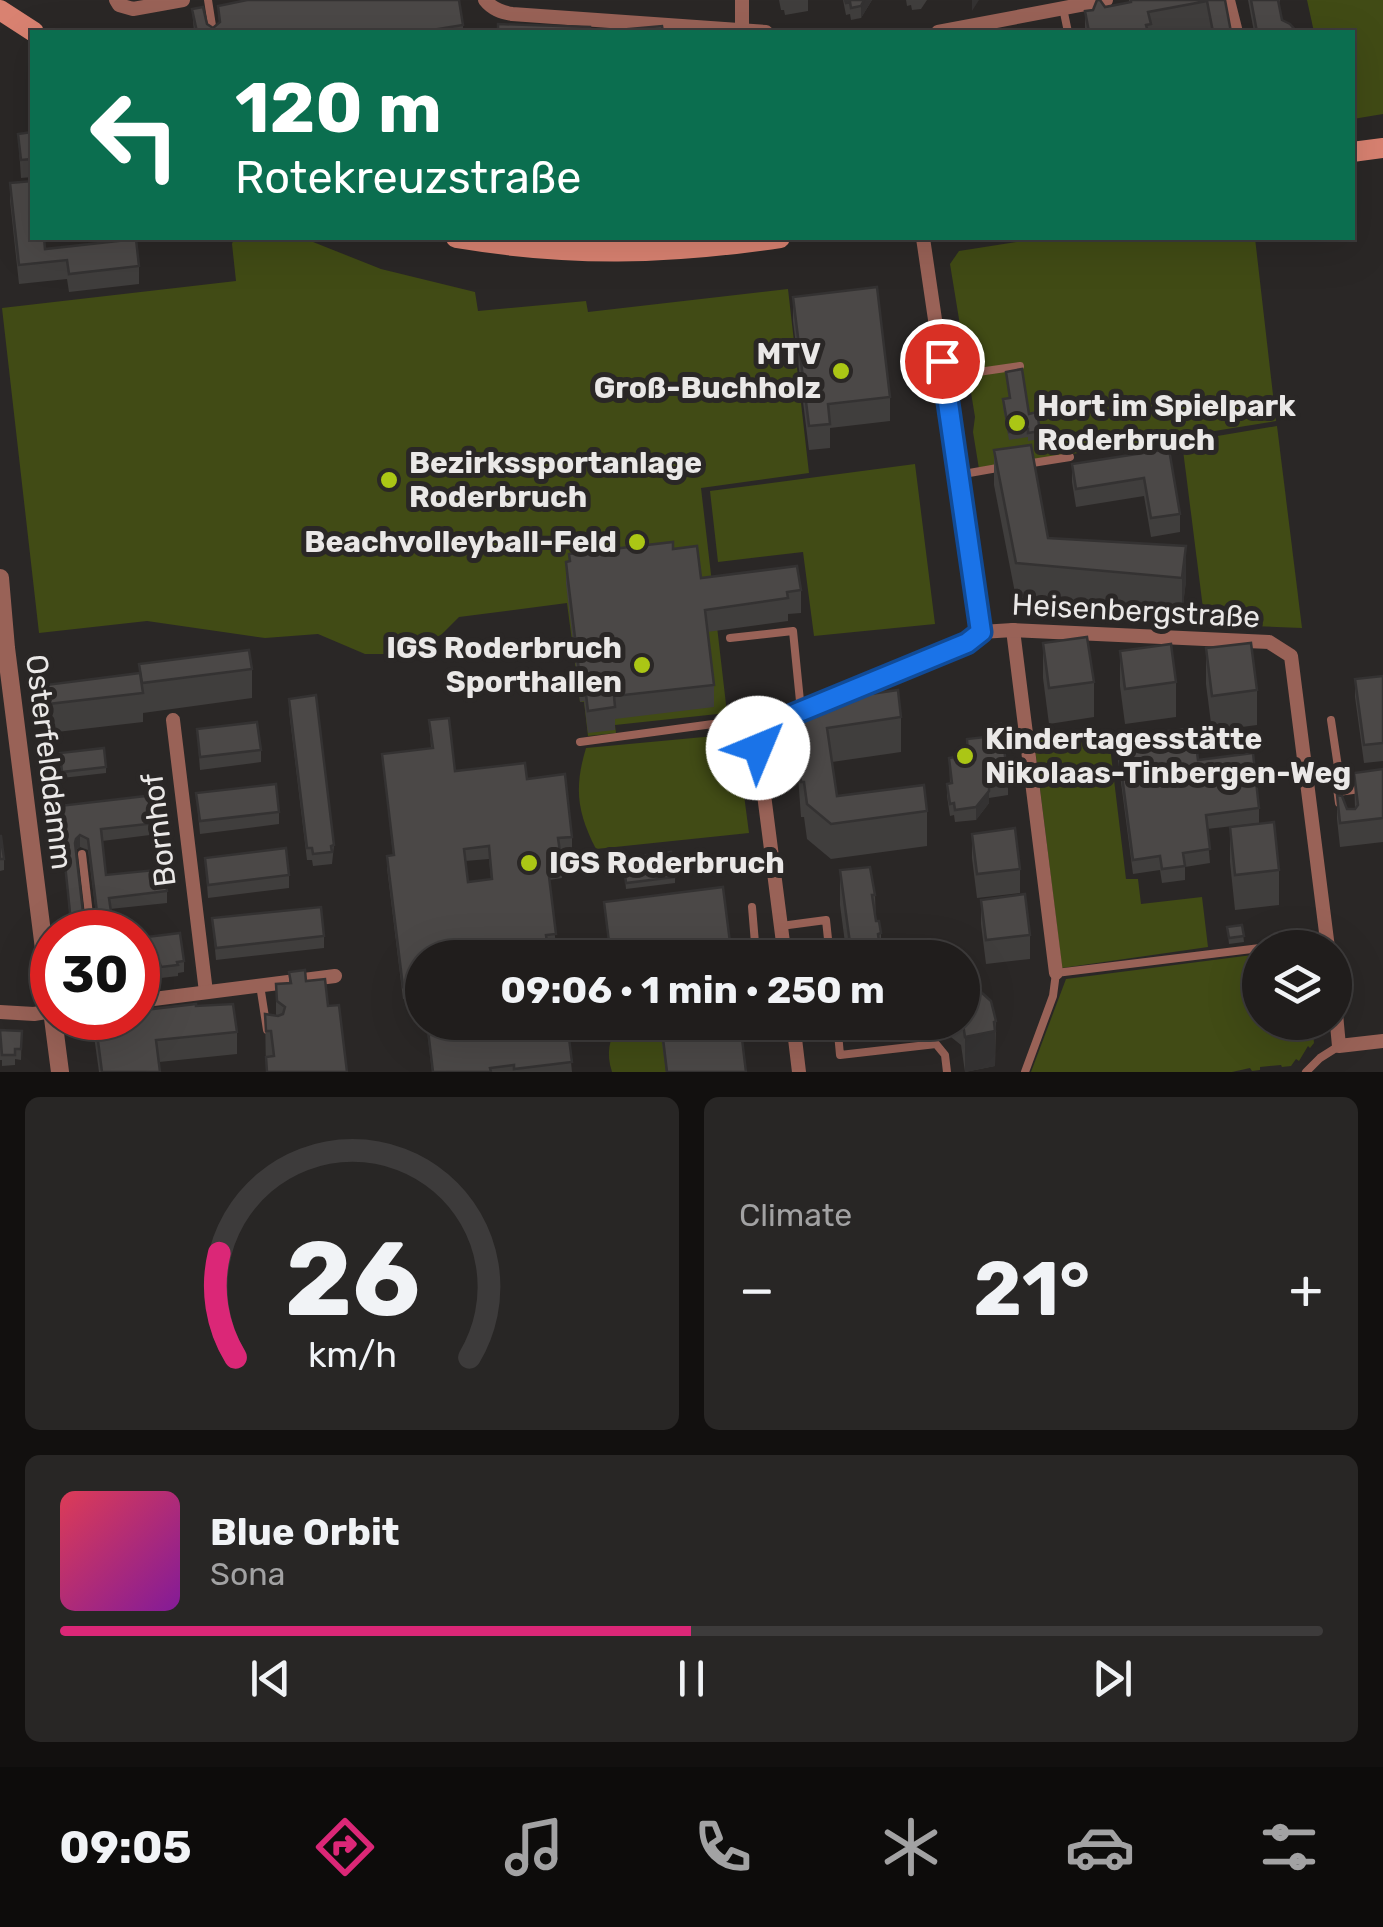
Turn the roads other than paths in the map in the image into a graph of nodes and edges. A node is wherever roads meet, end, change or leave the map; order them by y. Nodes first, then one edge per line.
1 (116, 0) edge
2 (183, 0) edge
3 (208, 0) edge
4 (485, 0) edge
5 (742, 0) edge
6 (1106, 0) edge
7 (1229, 0) edge
8 (1063, 8) junction
9 (0, 10) edge
10 (214, 30) edge
11 (728, 30) edge
12 (742, 30) edge
13 (948, 30) edge
14 (1068, 30) edge
15 (1236, 30) edge
16 (30, 31) edge
17 (30, 33) edge
18 (0, 34) edge
19 (1383, 148) edge
20 (1355, 152) edge
21 (468, 240) edge
22 (765, 240) edge
23 (924, 240) edge
24 (605, 245) edge
25 (1020, 366) edge
26 (944, 378) junction
27 (1070, 456) dead end
28 (958, 474) junction
29 (0, 578) edge
30 (2, 606) edge
31 (1013, 630) junction
32 (981, 632) junction
33 (730, 638) dead end
34 (801, 712) junction
35 (173, 720) dead end
36 (1331, 720) dead end
37 (760, 733) junction
38 (580, 742) dead end
39 (1336, 773) junction
40 (1306, 776) junction
41 (1383, 786) edge
42 (1342, 792) junction
43 (1345, 812) edge
44 (82, 854) dead end
45 (752, 906) dead end
46 (40, 910) edge
47 (88, 910) edge
48 (781, 926) junction
49 (1326, 930) edge
50 (755, 940) edge
51 (783, 940) edge
52 (828, 940) edge
53 (1242, 950) edge
54 (1056, 973) junction
55 (336, 976) dead end
56 (260, 985) junction
57 (206, 992) junction
58 (160, 998) edge
59 (0, 1012) edge
60 (30, 1014) edge
61 (275, 1036) edge
62 (56, 1040) edge
63 (795, 1040) edge
64 (839, 1040) edge
65 (1338, 1040) edge
66 (1383, 1040) edge
67 (1339, 1046) junction
68 (60, 1072) edge
69 (799, 1072) edge
70 (947, 1072) edge
71 (1025, 1072) edge
72 (1306, 1072) edge

1 - 2 street
3 - 10 lane
4 - 11 street
5 - 12 street
6 - 8 street
7 - 15 lane
8 - 13 street
8 - 14 lane
9 - 16 main road
17 - 18 main road
19 - 20 main road
21 - 24 main road
22 - 24 main road
23 - 26 street
25 - 26 lane
26 - 28 street
27 - 28 lane
28 - 32 street
29 - 30 street, Osterfelddamm
30 - 46 street, Osterfelddamm
31 - 32 street, Heisenbergstraße
31 - 40 street, Heisenbergstraße
31 - 54 street
32 - 34 street
33 - 34 lane
34 - 37 street
35 - 57 street, Bornhof
36 - 39 lane
37 - 38 lane
37 - 48 street
39 - 40 lane
39 - 42 lane
40 - 49 street, Heisenbergstraße
41 - 42 lane
42 - 43 lane
44 - 47 lane
45 - 50 lane
48 - 51 street
48 - 52 lane
53 - 54 lane
54 - 71 lane
55 - 56 street
56 - 57 street
56 - 61 lane
57 - 58 street
59 - 60 street
62 - 68 street, Osterfelddamm
63 - 69 street
64 - 70 lane
65 - 67 street
66 - 67 street
67 - 72 lane

